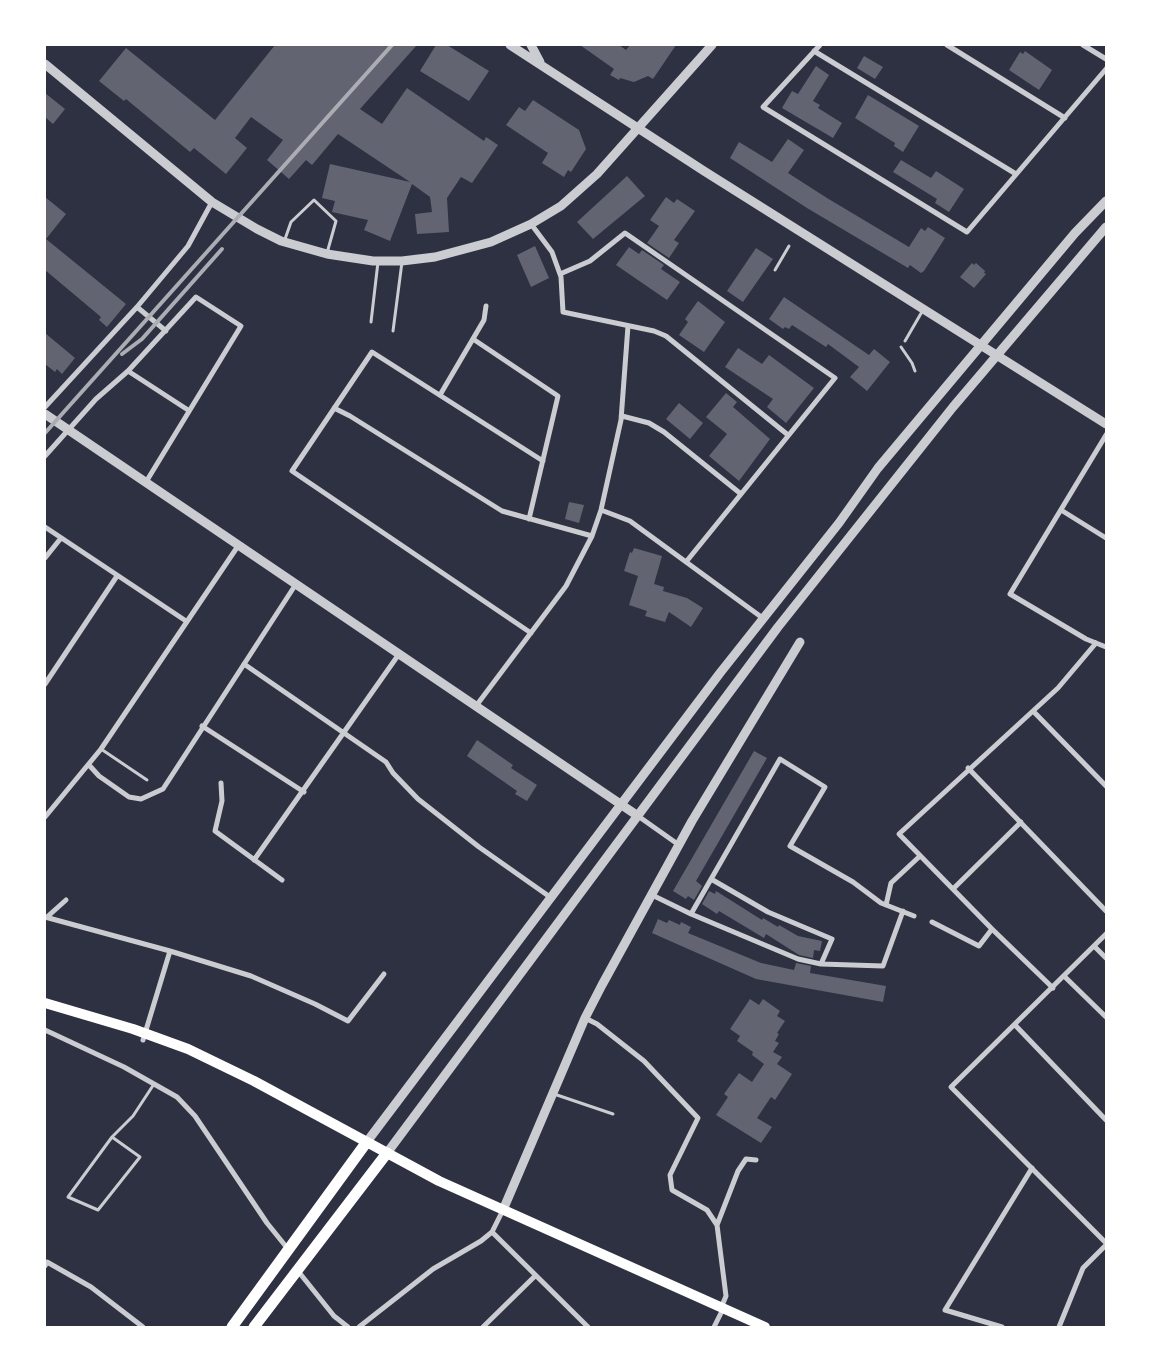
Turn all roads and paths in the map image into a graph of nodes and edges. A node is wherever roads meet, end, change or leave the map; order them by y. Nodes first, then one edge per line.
1 (510, 45) edge
2 (531, 45) edge
3 (712, 45) edge
4 (820, 45) edge
5 (947, 45) edge
6 (1083, 45) edge
7 (814, 51) junction
8 (1106, 59) edge
9 (45, 64) edge
10 (541, 65) junction
11 (1106, 69) edge
12 (1064, 118) junction
13 (638, 127) junction
14 (1016, 174) junction
15 (1106, 201) edge
16 (212, 202) junction
17 (531, 224) junction
18 (1106, 228) edge
19 (284, 242) junction
20 (790, 246) dead end
21 (327, 254) junction
22 (378, 261) junction
23 (402, 261) junction
24 (775, 270) dead end
25 (560, 274) junction
26 (486, 306) dead end
27 (137, 307) junction
28 (923, 309) junction
29 (371, 322) dead end
30 (628, 326) junction
31 (166, 331) junction
32 (393, 331) dead end
33 (473, 339) junction
34 (905, 342) dead end
35 (980, 345) junction
36 (901, 347) dead end
37 (998, 356) junction
38 (128, 370) junction
39 (915, 371) dead end
40 (440, 395) junction
41 (45, 407) edge
42 (334, 408) junction
43 (188, 410) junction
44 (45, 414) edge
45 (622, 416) junction
46 (1106, 424) edge
47 (67, 430) junction
48 (788, 435) junction
49 (1106, 435) edge
50 (45, 456) edge
51 (543, 461) junction
52 (146, 482) junction
53 (741, 494) junction
54 (601, 510) junction
55 (1061, 510) junction
56 (529, 519) junction
57 (45, 528) edge
58 (592, 536) junction
59 (61, 538) junction
60 (1106, 538) edge
61 (238, 546) junction
62 (45, 558) edge
63 (686, 562) junction
64 (117, 576) junction
65 (296, 584) junction
66 (764, 619) junction
67 (186, 622) junction
68 (531, 632) junction
69 (800, 642) dead end
70 (1096, 644) junction
71 (1106, 648) edge
72 (400, 654) junction
73 (244, 664) junction
74 (45, 684) edge
75 (476, 706) junction
76 (1033, 710) junction
77 (202, 726) junction
78 (345, 734) junction
79 (101, 749) junction
80 (89, 765) junction
81 (968, 768) junction
82 (147, 780) dead end
83 (221, 782) dead end
84 (1106, 786) edge
85 (304, 792) junction
86 (621, 804) junction
87 (638, 816) junction
88 (45, 817) edge
89 (1020, 822) junction
90 (679, 845) junction
91 (920, 856) junction
92 (254, 860) junction
93 (711, 879) junction
94 (282, 880) dead end
95 (953, 889) junction
96 (652, 895) junction
97 (550, 898) junction
98 (66, 900) dead end
99 (886, 905) junction
100 (903, 911) junction
101 (1106, 911) edge
102 (691, 914) junction
103 (914, 916) dead end
104 (46, 917) edge
105 (932, 922) dead end
106 (992, 929) junction
107 (1106, 934) edge
108 (1094, 946) junction
109 (170, 951) junction
110 (1106, 958) edge
111 (821, 964) junction
112 (384, 974) dead end
113 (1066, 977) junction
114 (1053, 988) junction
115 (45, 1004) edge
116 (1106, 1017) edge
117 (585, 1018) junction
118 (1015, 1025) junction
119 (45, 1030) edge
120 (144, 1037) junction
121 (154, 1084) junction
122 (553, 1094) junction
123 (613, 1114) dead end
124 (1106, 1120) edge
125 (112, 1137) junction
126 (366, 1143) junction
127 (387, 1153) junction
128 (756, 1160) dead end
129 (1032, 1168) junction
130 (502, 1210) junction
131 (717, 1225) junction
132 (492, 1232) junction
133 (1106, 1244) edge
134 (288, 1249) junction
135 (46, 1263) edge
136 (298, 1271) junction
137 (535, 1276) junction
138 (722, 1308) junction
139 (143, 1327) edge
140 (232, 1327) edge
141 (254, 1327) edge
142 (348, 1327) edge
143 (358, 1327) edge
144 (483, 1327) edge
145 (588, 1327) edge
146 (714, 1327) edge
147 (765, 1327) edge
148 (1002, 1327) edge
149 (1059, 1327) edge

1 - 10 street
2 - 10 street
3 - 13 street
4 - 7 street
5 - 12 street
6 - 8 street
7 - 14 street
7 - 14 street
9 - 16 street
10 - 13 street
11 - 12 street
12 - 14 street
13 - 17 street
13 - 28 street
15 - 35 street
16 - 19 street
16 - 27 street
17 - 23 street
17 - 25 street
18 - 37 street
19 - 21 street
19 - 21 lane
20 - 24 lane
21 - 22 street
22 - 23 street
22 - 29 lane
23 - 32 lane
25 - 30 street
25 - 48 street
26 - 33 street
27 - 31 street
27 - 41 street
28 - 34 lane
28 - 35 street
30 - 45 street
30 - 48 street
31 - 38 street
31 - 43 street
33 - 40 street
33 - 51 street
35 - 37 street
35 - 66 street
36 - 39 lane
37 - 46 street
37 - 87 street
38 - 43 street
38 - 47 street
40 - 42 street
40 - 51 street
42 - 56 street
42 - 68 street
43 - 52 street
44 - 47 street
45 - 53 street
45 - 54 street
47 - 50 street
47 - 52 street
48 - 53 street
49 - 55 street
51 - 56 street
52 - 61 street
53 - 63 street
54 - 58 street
54 - 63 street
55 - 60 street
55 - 70 street
56 - 58 street
57 - 59 street
58 - 68 street
59 - 62 street
59 - 64 street
61 - 65 street
61 - 67 street
63 - 66 street
64 - 67 street
64 - 74 street
65 - 72 street
65 - 73 street
66 - 86 street
67 - 79 street
68 - 75 street
69 - 90 street
70 - 71 street
70 - 76 street
72 - 75 street
72 - 78 street
73 - 77 street
73 - 78 street
75 - 86 street
76 - 81 street
76 - 84 street
77 - 80 street
77 - 85 street
78 - 85 street
78 - 97 street
79 - 80 street
79 - 82 lane
80 - 88 street
81 - 89 street
81 - 91 street
83 - 92 street
85 - 92 street
86 - 87 street
86 - 97 street
87 - 90 street
87 - 127 street
89 - 95 street
89 - 101 street
90 - 96 street
91 - 95 street
91 - 99 street
92 - 94 street
93 - 99 street
93 - 102 street
93 - 111 street
95 - 106 street
96 - 102 street
96 - 117 street
97 - 126 street
98 - 104 street
99 - 100 street
100 - 103 street
100 - 111 street
102 - 111 street
104 - 109 street
105 - 106 street
106 - 114 street
107 - 108 street
108 - 110 street
108 - 113 street
109 - 112 street
109 - 120 street
113 - 114 street
113 - 116 street
114 - 118 street
115 - 120 main road
117 - 122 street
117 - 131 street
118 - 124 street
118 - 129 street
119 - 121 street
120 - 126 main road
121 - 125 lane
121 - 134 street
122 - 123 lane
122 - 130 street
125 - 125 lane
126 - 127 main road
126 - 134 main road
127 - 130 main road
127 - 136 main road
128 - 131 street
129 - 133 street
129 - 148 street
130 - 132 street
130 - 138 main road
131 - 138 street
132 - 137 street
132 - 143 street
133 - 149 street
134 - 140 main road
135 - 139 street
136 - 141 main road
136 - 142 street
137 - 144 street
137 - 145 street
138 - 146 street
138 - 147 main road

